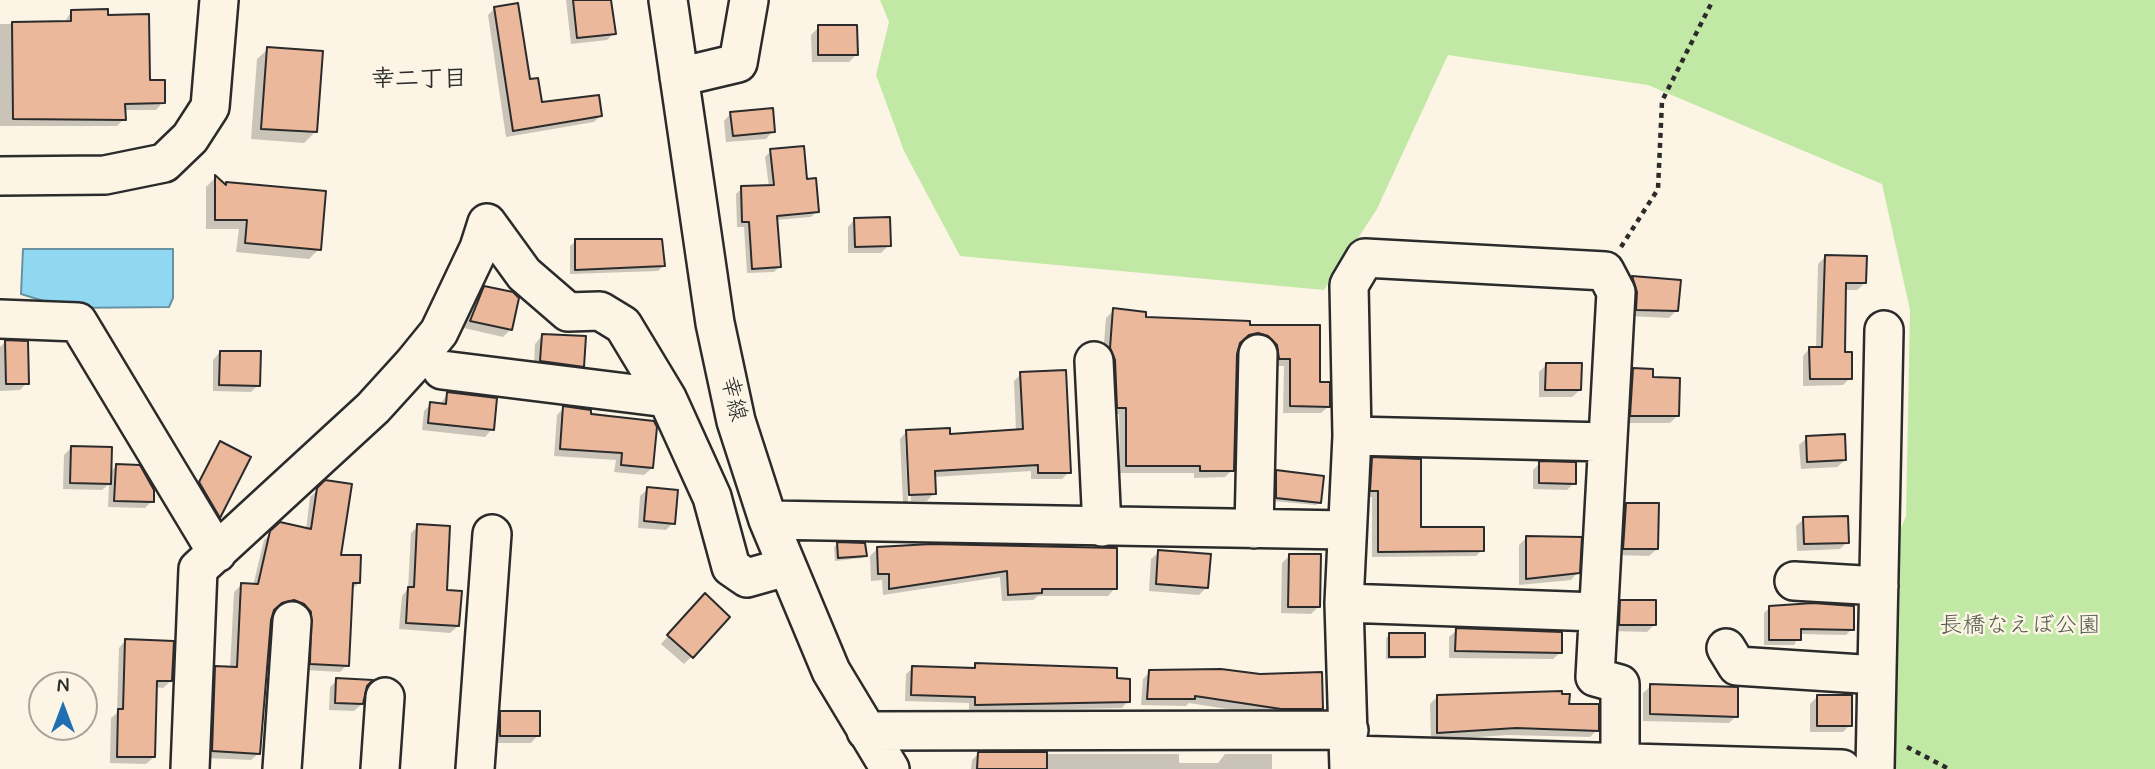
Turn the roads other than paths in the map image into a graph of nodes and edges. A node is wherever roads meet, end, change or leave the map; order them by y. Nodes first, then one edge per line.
1 (219, 0) edge
2 (668, 0) edge
3 (749, 0) edge
4 (679, 77) junction
5 (0, 176) edge
6 (0, 319) edge
7 (1884, 330) dead end
8 (1258, 354) dead end
9 (1094, 361) dead end
10 (442, 370) dead end
11 (667, 398) junction
12 (1352, 436) junction
13 (1607, 442) junction
14 (768, 520) junction
15 (1102, 527) junction
16 (1254, 529) junction
17 (1346, 530) junction
18 (492, 534) dead end
19 (217, 553) junction
20 (786, 567) junction
21 (1794, 582) dead end
22 (1879, 586) junction
23 (1344, 603) junction
24 (1597, 612) junction
25 (292, 621) dead end
26 (1726, 648) dead end
27 (1877, 675) junction
28 (385, 697) dead end
29 (866, 730) junction
30 (1349, 751) edge
31 (1876, 755) edge
32 (1620, 761) junction
33 (1525, 764) edge
34 (190, 769) edge
35 (282, 769) edge
36 (380, 769) edge
37 (475, 769) edge
38 (890, 769) edge
39 (1842, 769) edge

1 - 5 street
2 - 4 street, 幸線
3 - 4 street
4 - 14 street, 幸線
6 - 19 street
7 - 22 street
8 - 16 street
9 - 15 street
10 - 11 street
11 - 19 street
11 - 20 street
12 - 13 street
12 - 13 street
12 - 17 street
13 - 24 street
14 - 15 street
14 - 20 street, 幸線
15 - 16 street
16 - 17 street
17 - 23 street
18 - 37 street
19 - 34 street
20 - 29 street, 幸線
21 - 22 street
22 - 27 street
23 - 24 street
23 - 30 street
24 - 32 street
25 - 35 street
26 - 27 street
27 - 31 street
28 - 36 street
29 - 30 street
29 - 38 street, 幸線
30 - 33 street
32 - 33 street
32 - 39 street

